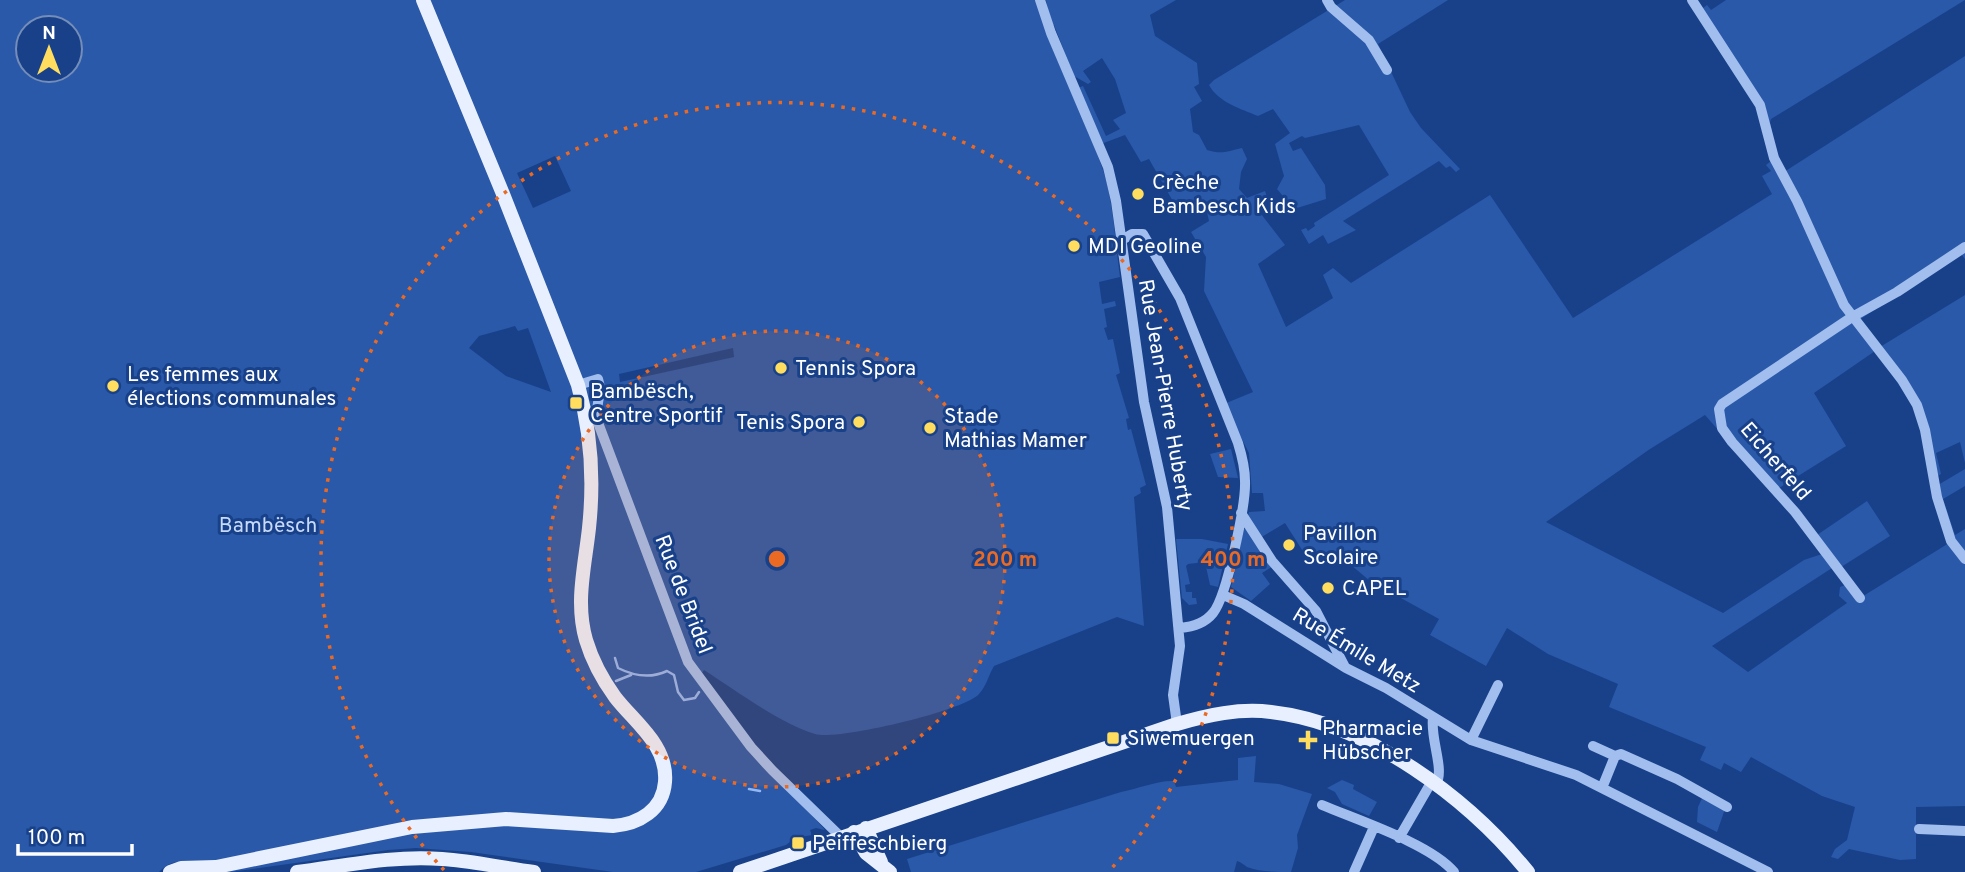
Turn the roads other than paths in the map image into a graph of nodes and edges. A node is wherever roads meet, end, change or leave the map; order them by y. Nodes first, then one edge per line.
1 (423, 0) edge
2 (1040, 0) edge
3 (1327, 0) edge
4 (1692, 0) edge
5 (1387, 71) dead end
6 (1122, 240) junction
7 (1965, 247) edge
8 (1852, 317) junction
9 (578, 385) junction
10 (1241, 513) junction
11 (1965, 559) edge
12 (1223, 595) junction
13 (1860, 598) dead end
14 (1180, 628) junction
15 (1346, 668) junction
16 (1498, 685) dead end
17 (1433, 718) junction
18 (1177, 724) junction
19 (1471, 740) junction
20 (1593, 746) dead end
21 (1615, 755) junction
22 (1434, 783) junction
23 (1602, 788) junction
24 (1322, 805) dead end
25 (1727, 807) dead end
26 (1374, 827) junction
27 (1919, 829) dead end
28 (1965, 831) edge
29 (854, 833) junction
30 (1399, 838) junction
31 (888, 871) edge
32 (170, 872) edge
33 (297, 872) edge
34 (534, 872) edge
35 (740, 872) edge
36 (1354, 872) edge
37 (1454, 872) edge
38 (1528, 872) edge
39 (1768, 872) edge

1 - 9 main road
2 - 6 street, Rue Jean-Pierre Huberty
3 - 5 street
4 - 8 street
6 - 10 street
6 - 14 street, Rue Jean-Pierre Huberty
7 - 8 street, Eicherfeld
8 - 11 street
8 - 13 street, Eicherfeld
9 - 29 street, Rue de Bridel
9 - 32 main road
10 - 12 street
10 - 15 street
12 - 14 street
12 - 15 street, Rue Émile Metz
14 - 18 street, Rue Jean-Pierre Huberty
15 - 17 street, Rue Émile Metz
16 - 19 street
17 - 19 street, Rue Émile Metz
17 - 22 street
18 - 22 main road
18 - 29 main road
19 - 23 street, Rue Émile Metz
20 - 21 street
21 - 23 street
21 - 25 street
22 - 30 street
22 - 38 main road
23 - 39 street, Rue Émile Metz
24 - 26 street
26 - 30 street
26 - 36 street
27 - 28 street
29 - 31 main road
29 - 35 main road
30 - 37 street
33 - 34 main road

